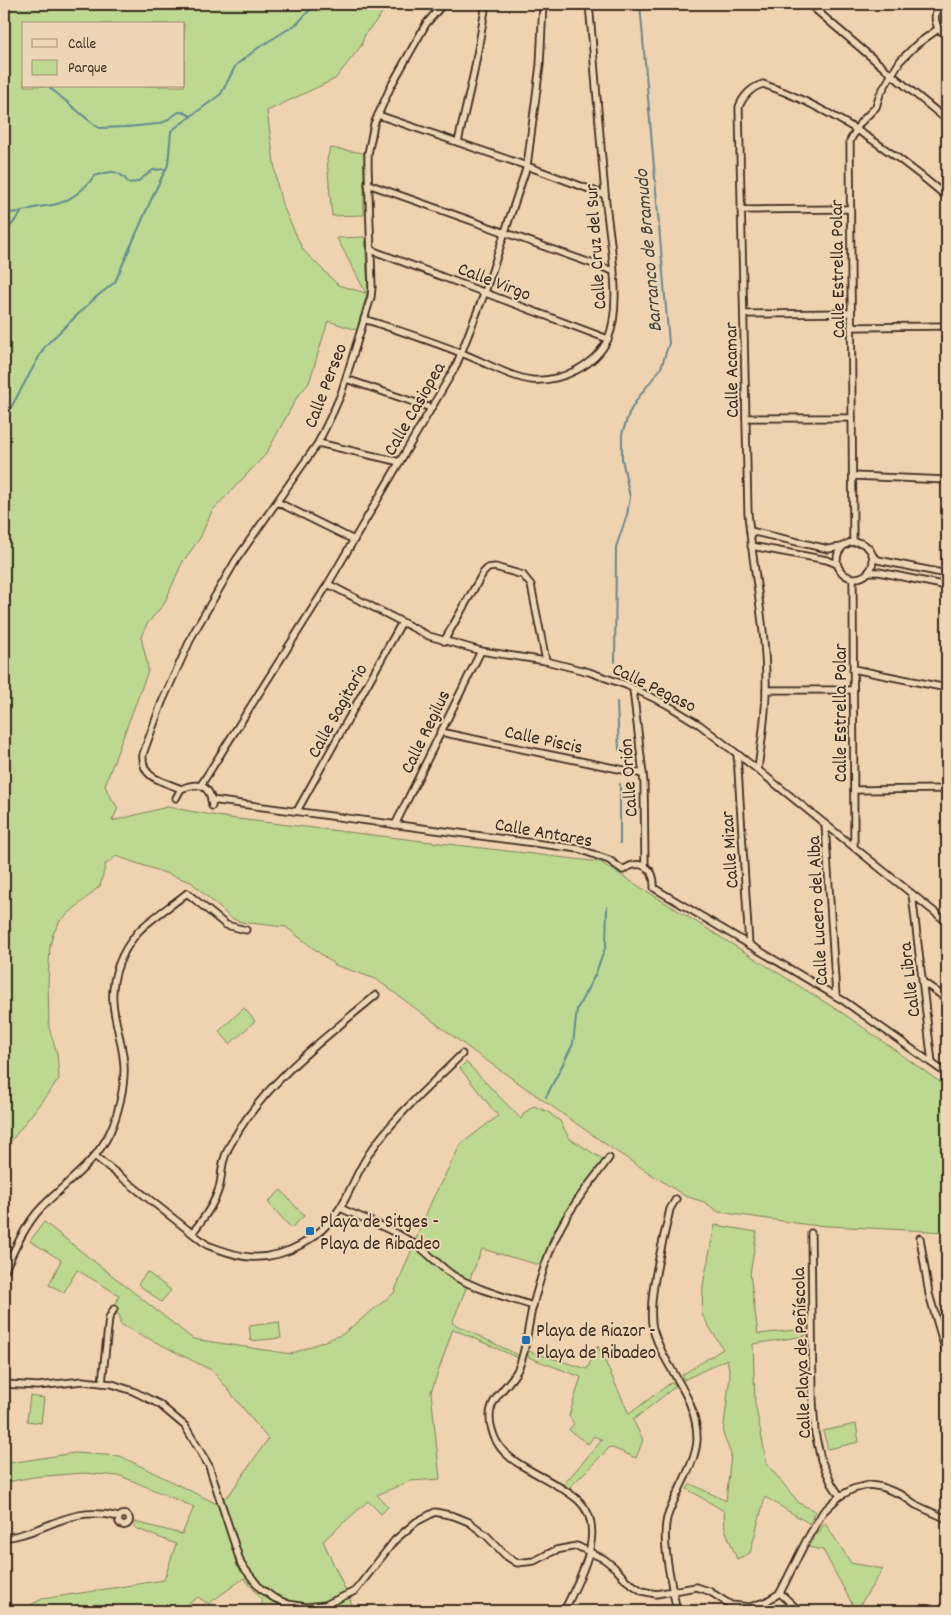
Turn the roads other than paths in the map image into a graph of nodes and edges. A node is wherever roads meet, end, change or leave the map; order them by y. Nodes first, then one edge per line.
1 (444, 4) edge
2 (486, 4) edge
3 (543, 4) edge
4 (589, 4) edge
5 (809, 4) edge
6 (825, 4) edge
7 (940, 4) edge
8 (819, 12) junction
9 (938, 29) junction
10 (947, 35) edge
11 (891, 74) junction
12 (378, 115) junction
13 (947, 120) edge
14 (857, 130) junction
15 (458, 142) junction
16 (527, 166) junction
17 (368, 184) junction
18 (605, 195) junction
19 (947, 197) edge
20 (850, 209) junction
21 (742, 210) junction
22 (505, 233) junction
23 (371, 250) junction
24 (613, 271) junction
25 (485, 292) junction
26 (851, 313) junction
27 (744, 314) junction
28 (364, 319) junction
29 (947, 326) edge
30 (851, 328) junction
31 (608, 339) junction
32 (461, 353) junction
33 (346, 379) junction
34 (431, 408) junction
35 (746, 418) junction
36 (852, 418) junction
37 (318, 443) junction
38 (400, 462) junction
39 (853, 476) junction
40 (947, 480) edge
41 (277, 502) junction
42 (750, 531) junction
43 (354, 540) junction
44 (853, 542) junction
45 (751, 546) junction
46 (842, 547) junction
47 (873, 556) junction
48 (837, 564) junction
49 (869, 572) junction
50 (947, 574) edge
51 (853, 579) junction
52 (328, 584) junction
53 (947, 586) edge
54 (402, 622) junction
55 (444, 641) junction
56 (481, 651) junction
57 (546, 661) junction
58 (853, 669) junction
59 (947, 688) edge
60 (633, 689) junction
61 (766, 690) junction
62 (853, 690) junction
63 (440, 732) junction
64 (737, 754) junction
65 (758, 770) junction
66 (643, 774) junction
67 (201, 785) junction
68 (181, 788) junction
69 (947, 789) edge
70 (854, 790) junction
71 (176, 798) dead end
72 (297, 811) junction
73 (825, 824) junction
74 (395, 825) junction
75 (854, 847) junction
76 (645, 866) junction
77 (912, 894) junction
78 (947, 922) edge
79 (246, 930) dead end
80 (749, 945) junction
81 (923, 982) junction
82 (376, 995) dead end
83 (836, 996) junction
84 (947, 999) edge
85 (462, 1054) dead end
86 (932, 1063) junction
87 (947, 1074) edge
88 (96, 1157) junction
89 (609, 1158) dead end
90 (676, 1198) dead end
91 (340, 1208) junction
92 (192, 1233) junction
93 (811, 1233) dead end
94 (920, 1238) dead end
95 (4, 1272) edge
96 (533, 1306) junction
97 (114, 1309) dead end
98 (947, 1356) edge
99 (102, 1383) junction
100 (4, 1384) edge
101 (840, 1496) junction
102 (119, 1517) dead end
103 (947, 1519) edge
104 (4, 1538) edge
105 (590, 1553) junction
106 (672, 1590) junction
107 (780, 1594) junction
108 (564, 1611) edge
109 (676, 1611) edge
110 (797, 1611) edge

1 - 12 street, Calle Perseo
2 - 15 street
3 - 16 street, Calle Casiopea
4 - 18 street, Calle Cruz del Sur
5 - 8 street
6 - 8 street
7 - 9 street
8 - 11 street
9 - 10 street
9 - 11 street, Calle Estrella Polar
11 - 13 street
11 - 14 street, Calle Estrella Polar
12 - 15 street
12 - 17 street, Calle Perseo
14 - 19 street
14 - 20 street, Calle Estrella Polar
14 - 21 street, Calle Acamar
15 - 16 street
16 - 18 street
16 - 22 street, Calle Casiopea
17 - 22 street
17 - 23 street, Calle Perseo
18 - 24 street, Calle Cruz del Sur
20 - 21 street
20 - 26 street, Calle Estrella Polar
21 - 27 street, Calle Acamar
22 - 24 street
22 - 25 street, Calle Casiopea
23 - 25 street, Calle Virgo
23 - 28 street, Calle Perseo
24 - 31 street, Calle Cruz del Sur
25 - 31 street, Calle Virgo
25 - 32 street, Calle Casiopea
26 - 27 street
26 - 30 street, Calle Estrella Polar
27 - 35 street, Calle Acamar
28 - 32 street, Calle Cruz del Sur
28 - 33 street, Calle Perseo
29 - 30 street
30 - 36 street, Calle Estrella Polar
31 - 32 street, Calle Cruz del Sur
32 - 34 street, Calle Casiopea
33 - 34 street
33 - 37 street, Calle Perseo
34 - 38 street, Calle Casiopea
35 - 36 street
35 - 42 street, Calle Acamar
36 - 39 street, Calle Estrella Polar
37 - 38 street
37 - 41 street, Calle Perseo
38 - 43 street, Calle Casiopea
39 - 40 street
39 - 44 street, Calle Estrella Polar
41 - 43 street
41 - 68 street, Calle Perseo
42 - 45 street, Calle Acamar
42 - 46 street
43 - 52 street, Calle Casiopea
44 - 46 street
44 - 47 street
45 - 48 street
45 - 61 street, Calle Acamar
46 - 48 street
47 - 49 street
47 - 50 street
48 - 51 street
49 - 51 street
49 - 53 street
51 - 58 street, Calle Estrella Polar
52 - 54 street, Calle Pegaso
52 - 67 street, Calle Casiopea
54 - 55 street, Calle Pegaso
54 - 72 street, Calle Sagitario
55 - 56 street, Calle Pegaso
55 - 57 street
56 - 57 street, Calle Pegaso
56 - 63 street, Calle Regilus
57 - 60 street, Calle Pegaso
58 - 59 street
58 - 62 street, Calle Estrella Polar
60 - 64 street, Calle Pegaso
60 - 66 street, Calle Orión
61 - 62 street
61 - 65 street, Calle Acamar
62 - 70 street, Calle Estrella Polar
63 - 66 street, Calle Piscis
63 - 74 street, Calle Regilus
64 - 65 street, Calle Pegaso
64 - 80 street, Calle Mizar
65 - 73 street, Calle Pegaso
66 - 76 street, Calle Orión
67 - 68 street
67 - 72 street, Calle Antares
68 - 71 street
69 - 70 street
70 - 75 street, Calle Estrella Polar
72 - 74 street, Calle Antares
73 - 75 street, Calle Pegaso
73 - 83 street, Calle Lucero del Alba
74 - 76 street, Calle Antares
75 - 77 street, Calle Pegaso
76 - 80 street
77 - 78 street, Calle Pegaso
77 - 81 street, Calle Libra
79 - 88 street
80 - 83 street
81 - 84 street
81 - 86 street, Calle Libra
82 - 92 street
83 - 86 street
85 - 91 street
86 - 87 street
88 - 92 street
88 - 95 street
89 - 96 street
90 - 106 street
91 - 92 street
91 - 96 street
93 - 101 street, Calle Playa de Peñíscola
94 - 98 street
96 - 105 street
97 - 99 street
99 - 100 street
99 - 105 street
101 - 103 street
101 - 107 street
102 - 104 street
105 - 106 street
105 - 108 street
106 - 107 street
106 - 109 street
107 - 110 street

